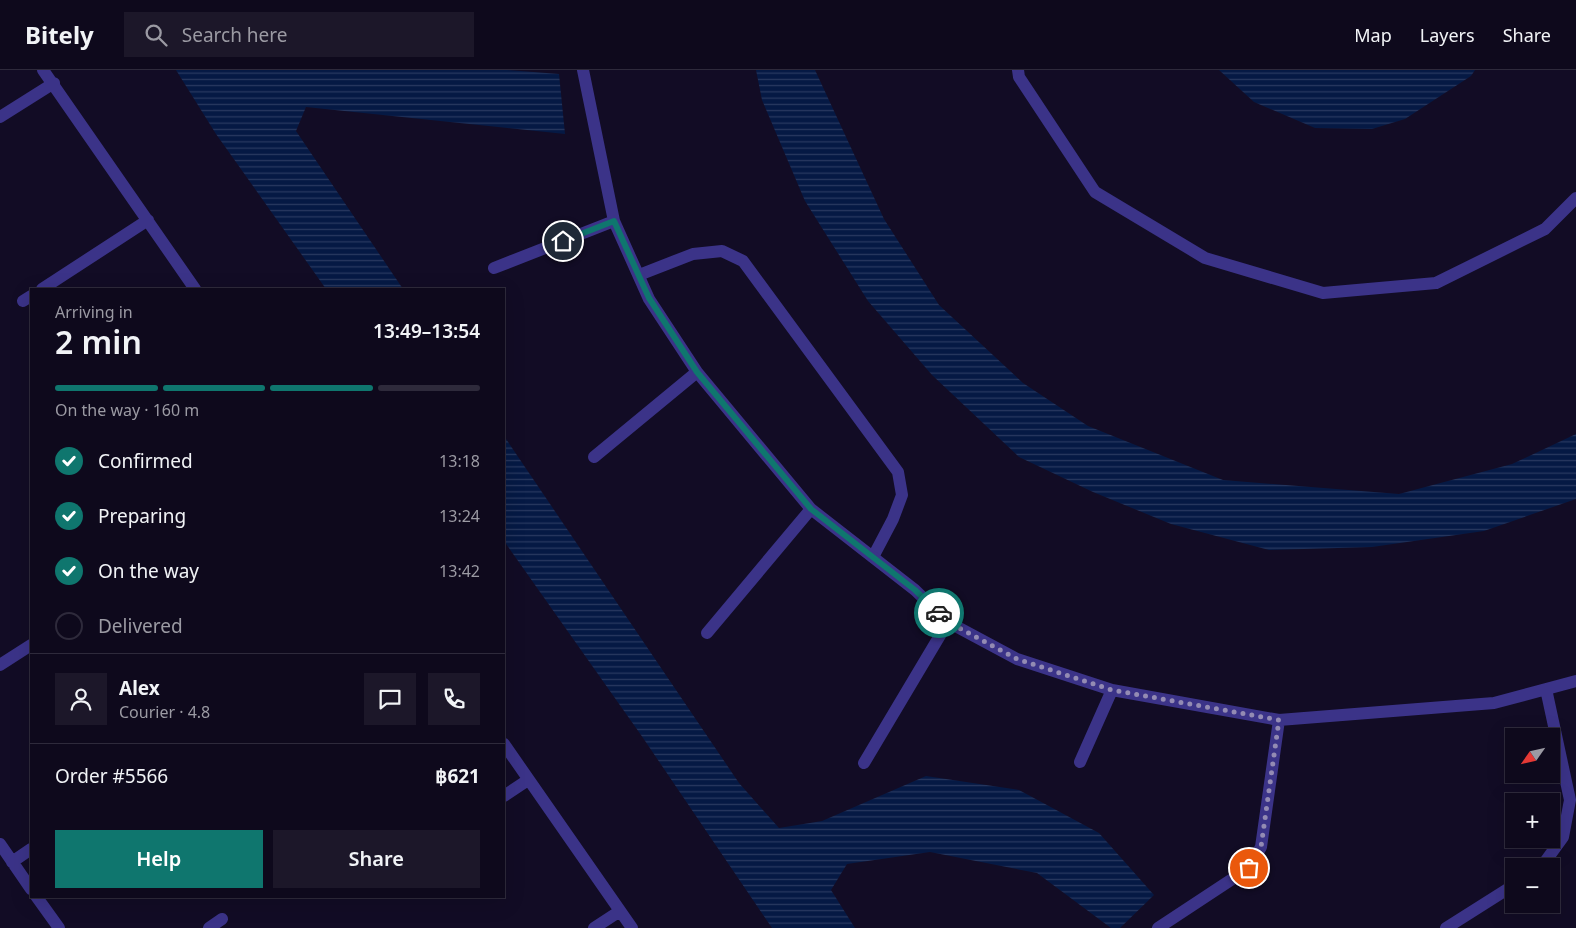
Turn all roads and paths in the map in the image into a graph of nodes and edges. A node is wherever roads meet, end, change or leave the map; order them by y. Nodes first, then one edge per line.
1 (43, 70) edge
2 (583, 70) edge
3 (1018, 70) edge
4 (54, 83) junction
5 (0, 117) edge
6 (1576, 198) edge
7 (148, 220) junction
8 (614, 221) junction
9 (494, 268) dead end
10 (639, 275) junction
11 (44, 288) edge
12 (194, 288) edge
13 (697, 372) junction
14 (594, 457) dead end
15 (811, 509) junction
16 (872, 557) junction
17 (948, 622) junction
18 (707, 633) dead end
19 (30, 646) edge
20 (0, 665) edge
21 (1576, 681) edge
22 (1546, 689) junction
23 (1112, 690) junction
24 (1279, 720) junction
25 (505, 746) edge
26 (1080, 762) dead end
27 (864, 764) dead end
28 (528, 780) junction
29 (505, 795) edge
30 (0, 844) edge
31 (30, 851) edge
32 (1548, 858) edge
33 (12, 862) junction
34 (30, 888) edge
35 (1505, 891) edge
36 (37, 898) edge
37 (620, 911) junction
38 (222, 919) dead end
39 (59, 928) edge
40 (209, 928) edge
41 (594, 928) edge
42 (632, 928) edge
43 (1158, 928) edge
44 (1446, 928) edge

1 - 4 street
2 - 8 street
3 - 6 street
4 - 5 street
4 - 7 street
7 - 11 street
7 - 12 street
8 - 9 street
8 - 10 street
10 - 13 street
10 - 16 street
13 - 14 street
13 - 15 street
15 - 16 street
15 - 18 street
16 - 17 street
17 - 23 street
17 - 27 street
19 - 20 street
21 - 22 street
22 - 24 street
22 - 32 street
23 - 24 street
23 - 26 street
24 - 43 street
25 - 28 street
28 - 29 street
28 - 37 street
30 - 33 street
31 - 33 street
33 - 34 street
35 - 44 street
36 - 39 street
37 - 41 street
37 - 42 street
38 - 40 street

